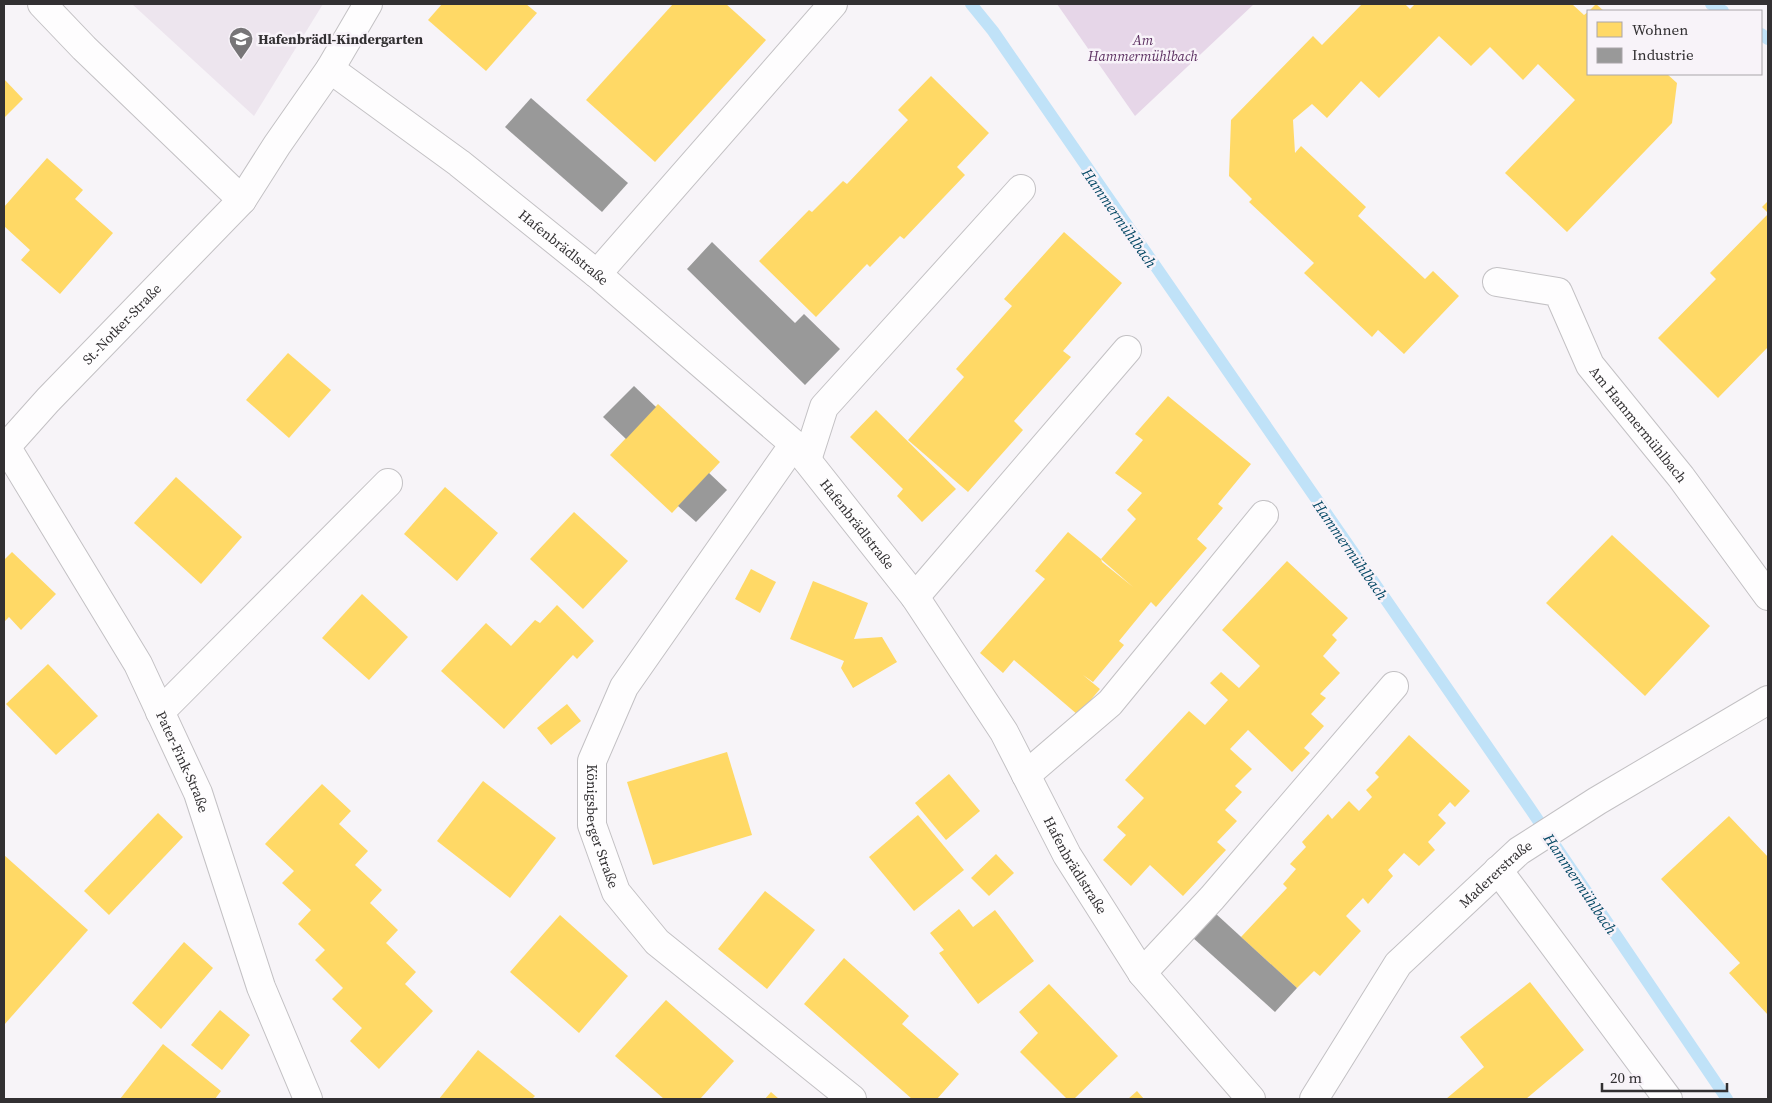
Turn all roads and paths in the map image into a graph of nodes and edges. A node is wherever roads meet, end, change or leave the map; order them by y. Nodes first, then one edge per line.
1 (42, 4) edge
2 (368, 4) edge
3 (833, 4) edge
4 (330, 69) junction
5 (1021, 189) dead end
6 (242, 200) junction
7 (597, 274) junction
8 (1498, 282) dead end
9 (1127, 350) dead end
10 (5, 446) edge
11 (800, 452) junction
12 (388, 483) dead end
13 (1264, 515) dead end
14 (1768, 596) edge
15 (915, 598) junction
16 (1394, 686) dead end
17 (1768, 700) edge
18 (160, 712) junction
19 (1026, 775) junction
20 (1498, 870) junction
21 (1142, 973) junction
22 (308, 1099) edge
23 (852, 1099) edge
24 (1251, 1099) edge
25 (1314, 1099) edge
26 (1668, 1099) edge

1 - 6 street
2 - 4 street, St.-Notker-Straße
3 - 7 street
4 - 6 street, St.-Notker-Straße
4 - 7 street, Hafenbrädlstraße
5 - 11 street, Königsberger Straße
6 - 10 street, St.-Notker-Straße
7 - 11 street, Hafenbrädlstraße
8 - 14 street, Am Hammermühlbach
9 - 15 street
10 - 18 street, Pater-Fink-Straße
11 - 15 street, Hafenbrädlstraße
11 - 23 street, Königsberger Straße
12 - 18 street
13 - 19 street
15 - 19 street, Hafenbrädlstraße
16 - 21 street
17 - 20 street, Madererstraße
18 - 22 street, Pater-Fink-Straße
19 - 21 street, Hafenbrädlstraße
20 - 25 street, Madererstraße
20 - 26 street
21 - 24 street, Hafenbrädlstraße

